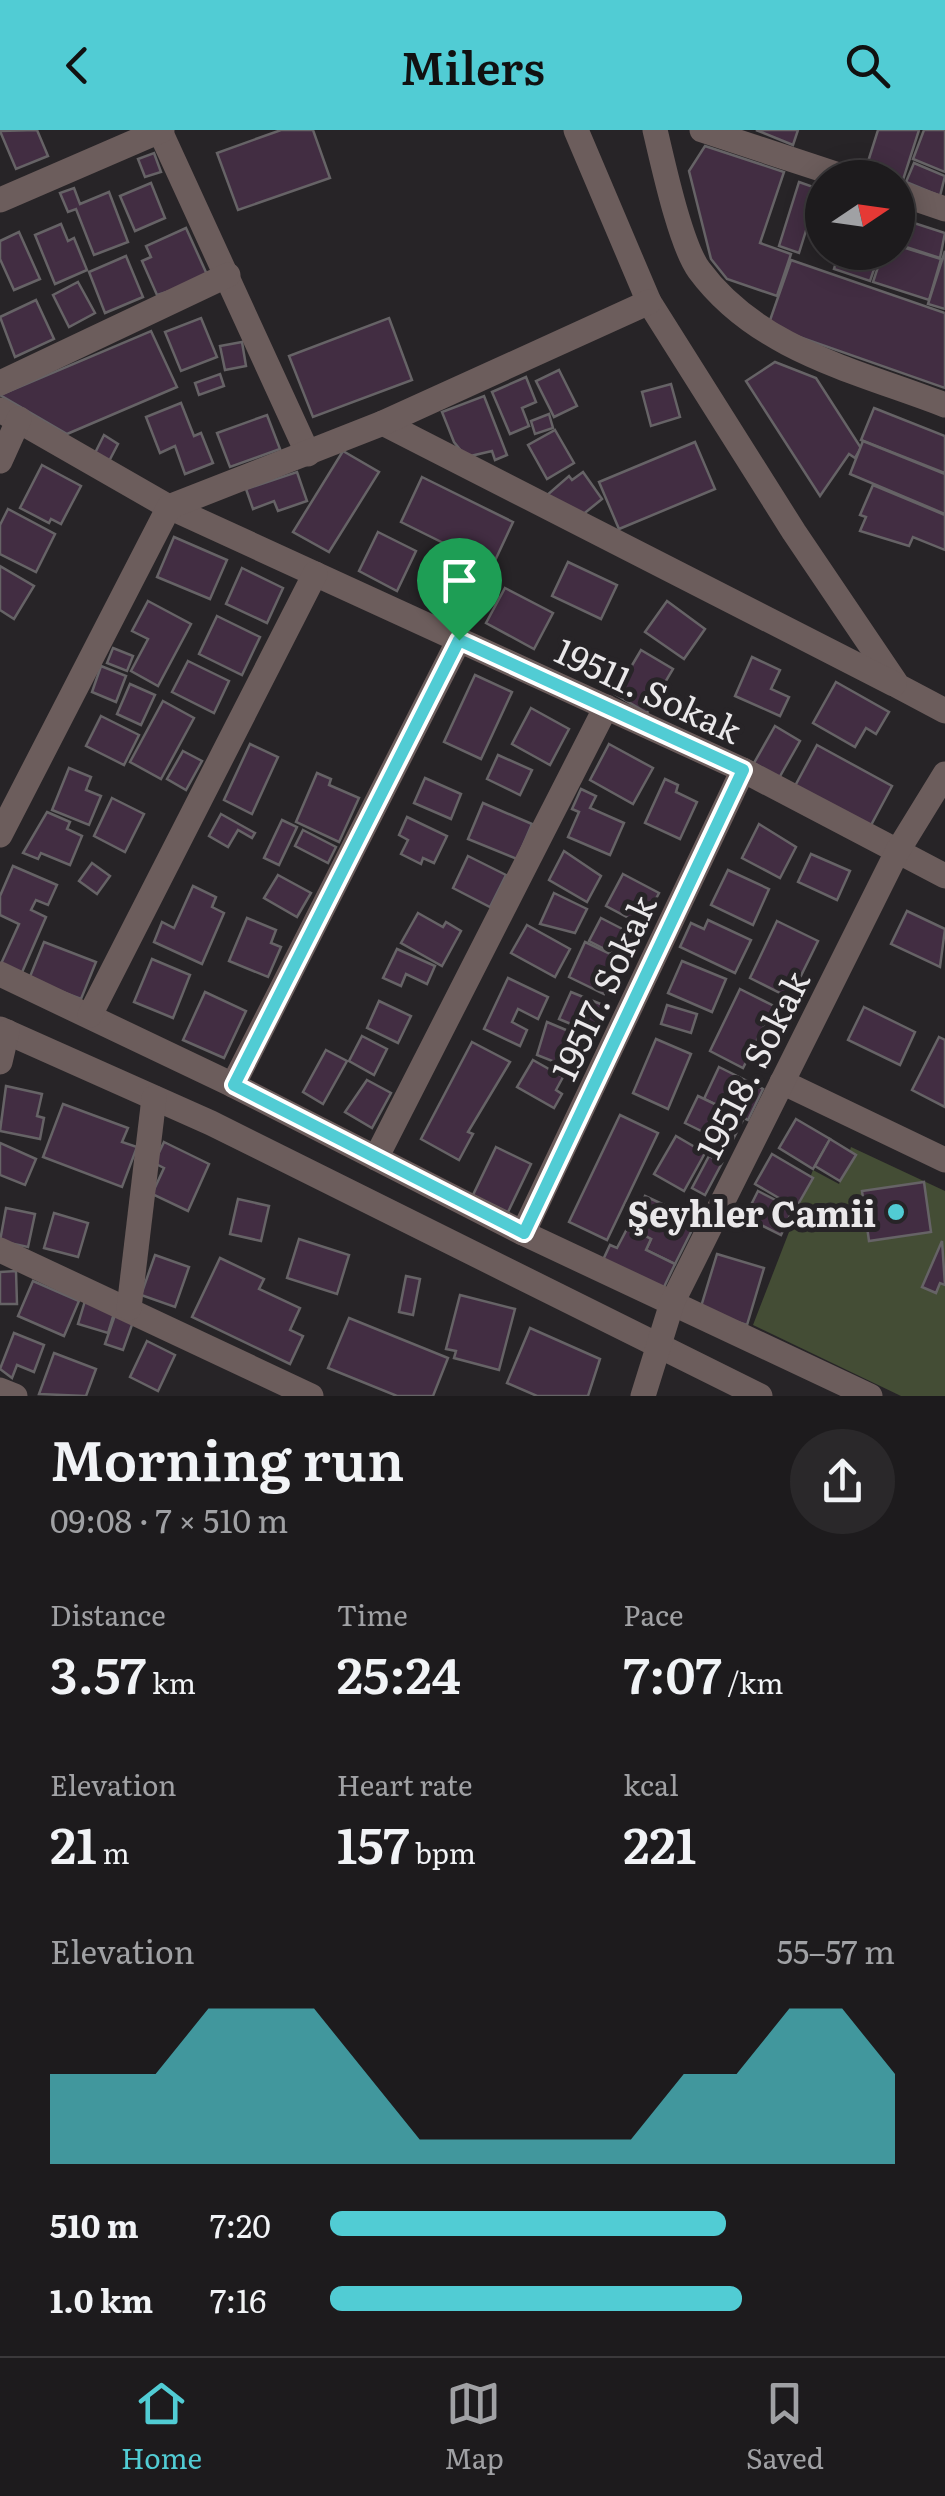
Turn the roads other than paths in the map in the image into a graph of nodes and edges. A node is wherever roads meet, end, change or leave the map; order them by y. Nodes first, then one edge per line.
1 (161, 130) edge
2 (576, 130) edge
3 (655, 130) edge
4 (702, 130) edge
5 (805, 164) edge
6 (915, 199) edge
7 (0, 200) edge
8 (945, 209) edge
9 (228, 275) junction
10 (649, 302) junction
11 (0, 383) edge
12 (945, 405) edge
13 (10, 414) edge
14 (384, 423) junction
15 (308, 454) junction
16 (0, 460) edge
17 (169, 507) junction
18 (315, 574) junction
19 (459, 640) junction
20 (898, 686) junction
21 (606, 708) junction
22 (945, 711) edge
23 (743, 770) junction
24 (945, 774) edge
25 (0, 835) edge
26 (897, 852) junction
27 (945, 876) edge
28 (0, 974) edge
29 (90, 1015) junction
30 (4, 1031) edge
31 (0, 1062) edge
32 (782, 1082) junction
33 (234, 1085) junction
34 (154, 1098) junction
35 (376, 1158) junction
36 (945, 1160) edge
37 (524, 1233) junction
38 (0, 1250) edge
39 (672, 1303) junction
40 (130, 1308) junction
41 (656, 1345) junction
42 (0, 1390) edge
43 (15, 1396) edge
44 (311, 1396) edge
45 (643, 1396) edge
46 (760, 1396) edge
47 (870, 1396) edge

1 - 7 street
1 - 9 street
2 - 10 street
3 - 12 street
4 - 5 street
6 - 8 street
9 - 11 street
9 - 15 street
10 - 14 street
10 - 20 street
13 - 16 street
13 - 17 street, 19511. Sokak
14 - 15 street
14 - 20 street
15 - 17 street
17 - 18 street, 19511. Sokak
17 - 25 street
18 - 19 street, 19511. Sokak
18 - 29 street
19 - 21 street, 19511. Sokak
19 - 33 street
20 - 22 street
21 - 23 street, 19511. Sokak
21 - 35 street
23 - 26 street, 19511. Sokak
23 - 37 street, 19517. Sokak
24 - 26 street, 19518. Sokak
26 - 27 street, 19511. Sokak
26 - 32 street, 19518. Sokak
28 - 29 street
29 - 33 street
30 - 31 street
30 - 34 street
32 - 36 street
32 - 39 street, 19518. Sokak
33 - 35 street
34 - 40 street
34 - 41 street
35 - 37 street
37 - 39 street
38 - 40 street
39 - 41 street, 19518. Sokak
39 - 47 street
40 - 44 street
41 - 45 street, 19518. Sokak
41 - 46 street
42 - 43 street

